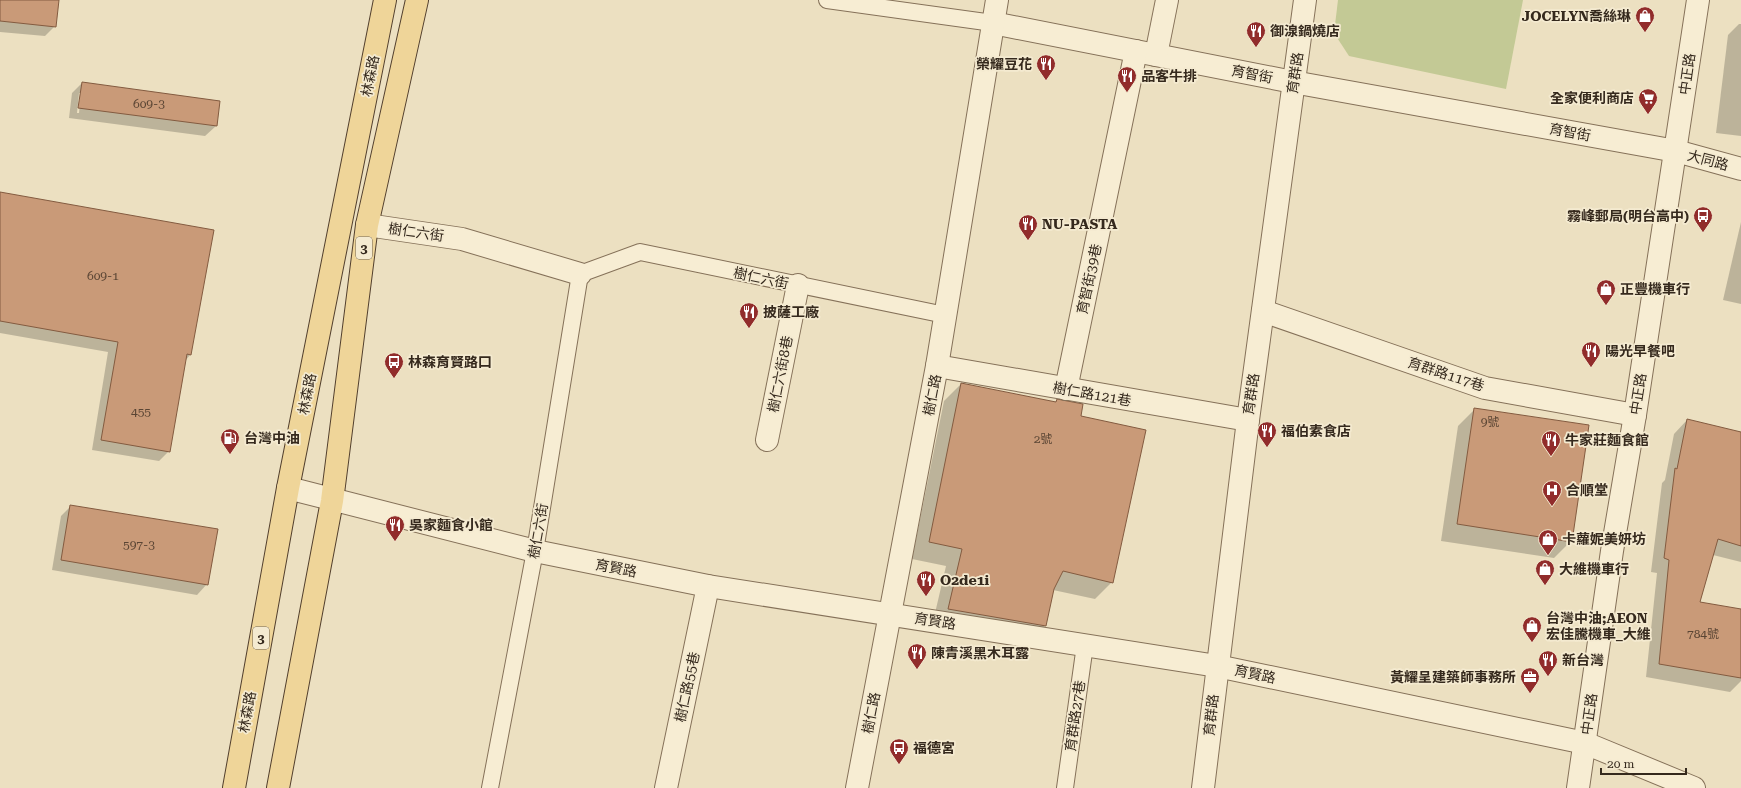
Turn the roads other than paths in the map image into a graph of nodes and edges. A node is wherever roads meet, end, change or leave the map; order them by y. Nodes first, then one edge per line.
1 (385, 0) edge
2 (417, 0) edge
3 (827, 0) edge
4 (997, 0) edge
5 (1167, 0) edge
6 (1305, 0) edge
7 (1698, 0) edge
8 (993, 23) junction
9 (1146, 53) junction
10 (1293, 82) junction
11 (1676, 151) junction
12 (1741, 169) edge
13 (367, 226) junction
14 (580, 274) junction
15 (798, 285) junction
16 (1263, 312) junction
17 (945, 315) junction
18 (937, 366) junction
19 (1066, 390) junction
20 (1635, 416) junction
21 (1248, 420) junction
22 (767, 440) dead end
23 (288, 488) junction
24 (332, 501) junction
25 (535, 552) junction
26 (708, 586) junction
27 (891, 614) junction
28 (1085, 645) junction
29 (1217, 666) junction
30 (1585, 743) junction
31 (234, 788) edge
32 (278, 788) edge
33 (490, 788) edge
34 (666, 788) edge
35 (857, 788) edge
36 (1065, 788) edge
37 (1203, 788) edge
38 (1578, 788) edge
39 (1694, 788) edge

1 - 23 main road, 林森路 / 3
2 - 13 main road, 林森路 / 3
3 - 8 lane, 育智街
4 - 8 street, 樹仁路
5 - 9 street, 育智街39巷
6 - 10 street, 育群路
7 - 11 street, 中正路
8 - 9 street, 育智街
8 - 17 street, 樹仁路
9 - 10 street, 育智街
9 - 19 street, 育智街39巷
10 - 11 street, 育智街
10 - 16 street, 育群路
11 - 12 street, 大同路
11 - 20 street, 中正路
13 - 14 street, 樹仁六街
13 - 24 main road, 林森路 / 3
14 - 15 lane, 樹仁六街
14 - 25 lane, 樹仁六街
15 - 17 lane, 樹仁六街
15 - 22 street, 樹仁六街8巷
16 - 20 street, 育群路117巷
16 - 21 street, 育群路
17 - 18 street, 樹仁路
18 - 19 street, 樹仁路121巷
18 - 27 street, 樹仁路
19 - 21 street, 樹仁路121巷
20 - 30 street, 中正路
21 - 29 street, 育群路
23 - 24 street, 育賢路
23 - 31 main road, 林森路 / 3
24 - 25 street, 育賢路
24 - 32 main road, 林森路 / 3
25 - 26 street, 育賢路
25 - 33 lane, 樹仁六街
26 - 27 street, 育賢路
26 - 34 street, 樹仁路55巷
27 - 28 street, 育賢路
27 - 35 street, 樹仁路
28 - 29 street, 育賢路
28 - 36 lane, 育群路27巷
29 - 30 street, 育賢路
29 - 37 street, 育群路
30 - 38 street, 中正路
30 - 39 street, 育賢路

